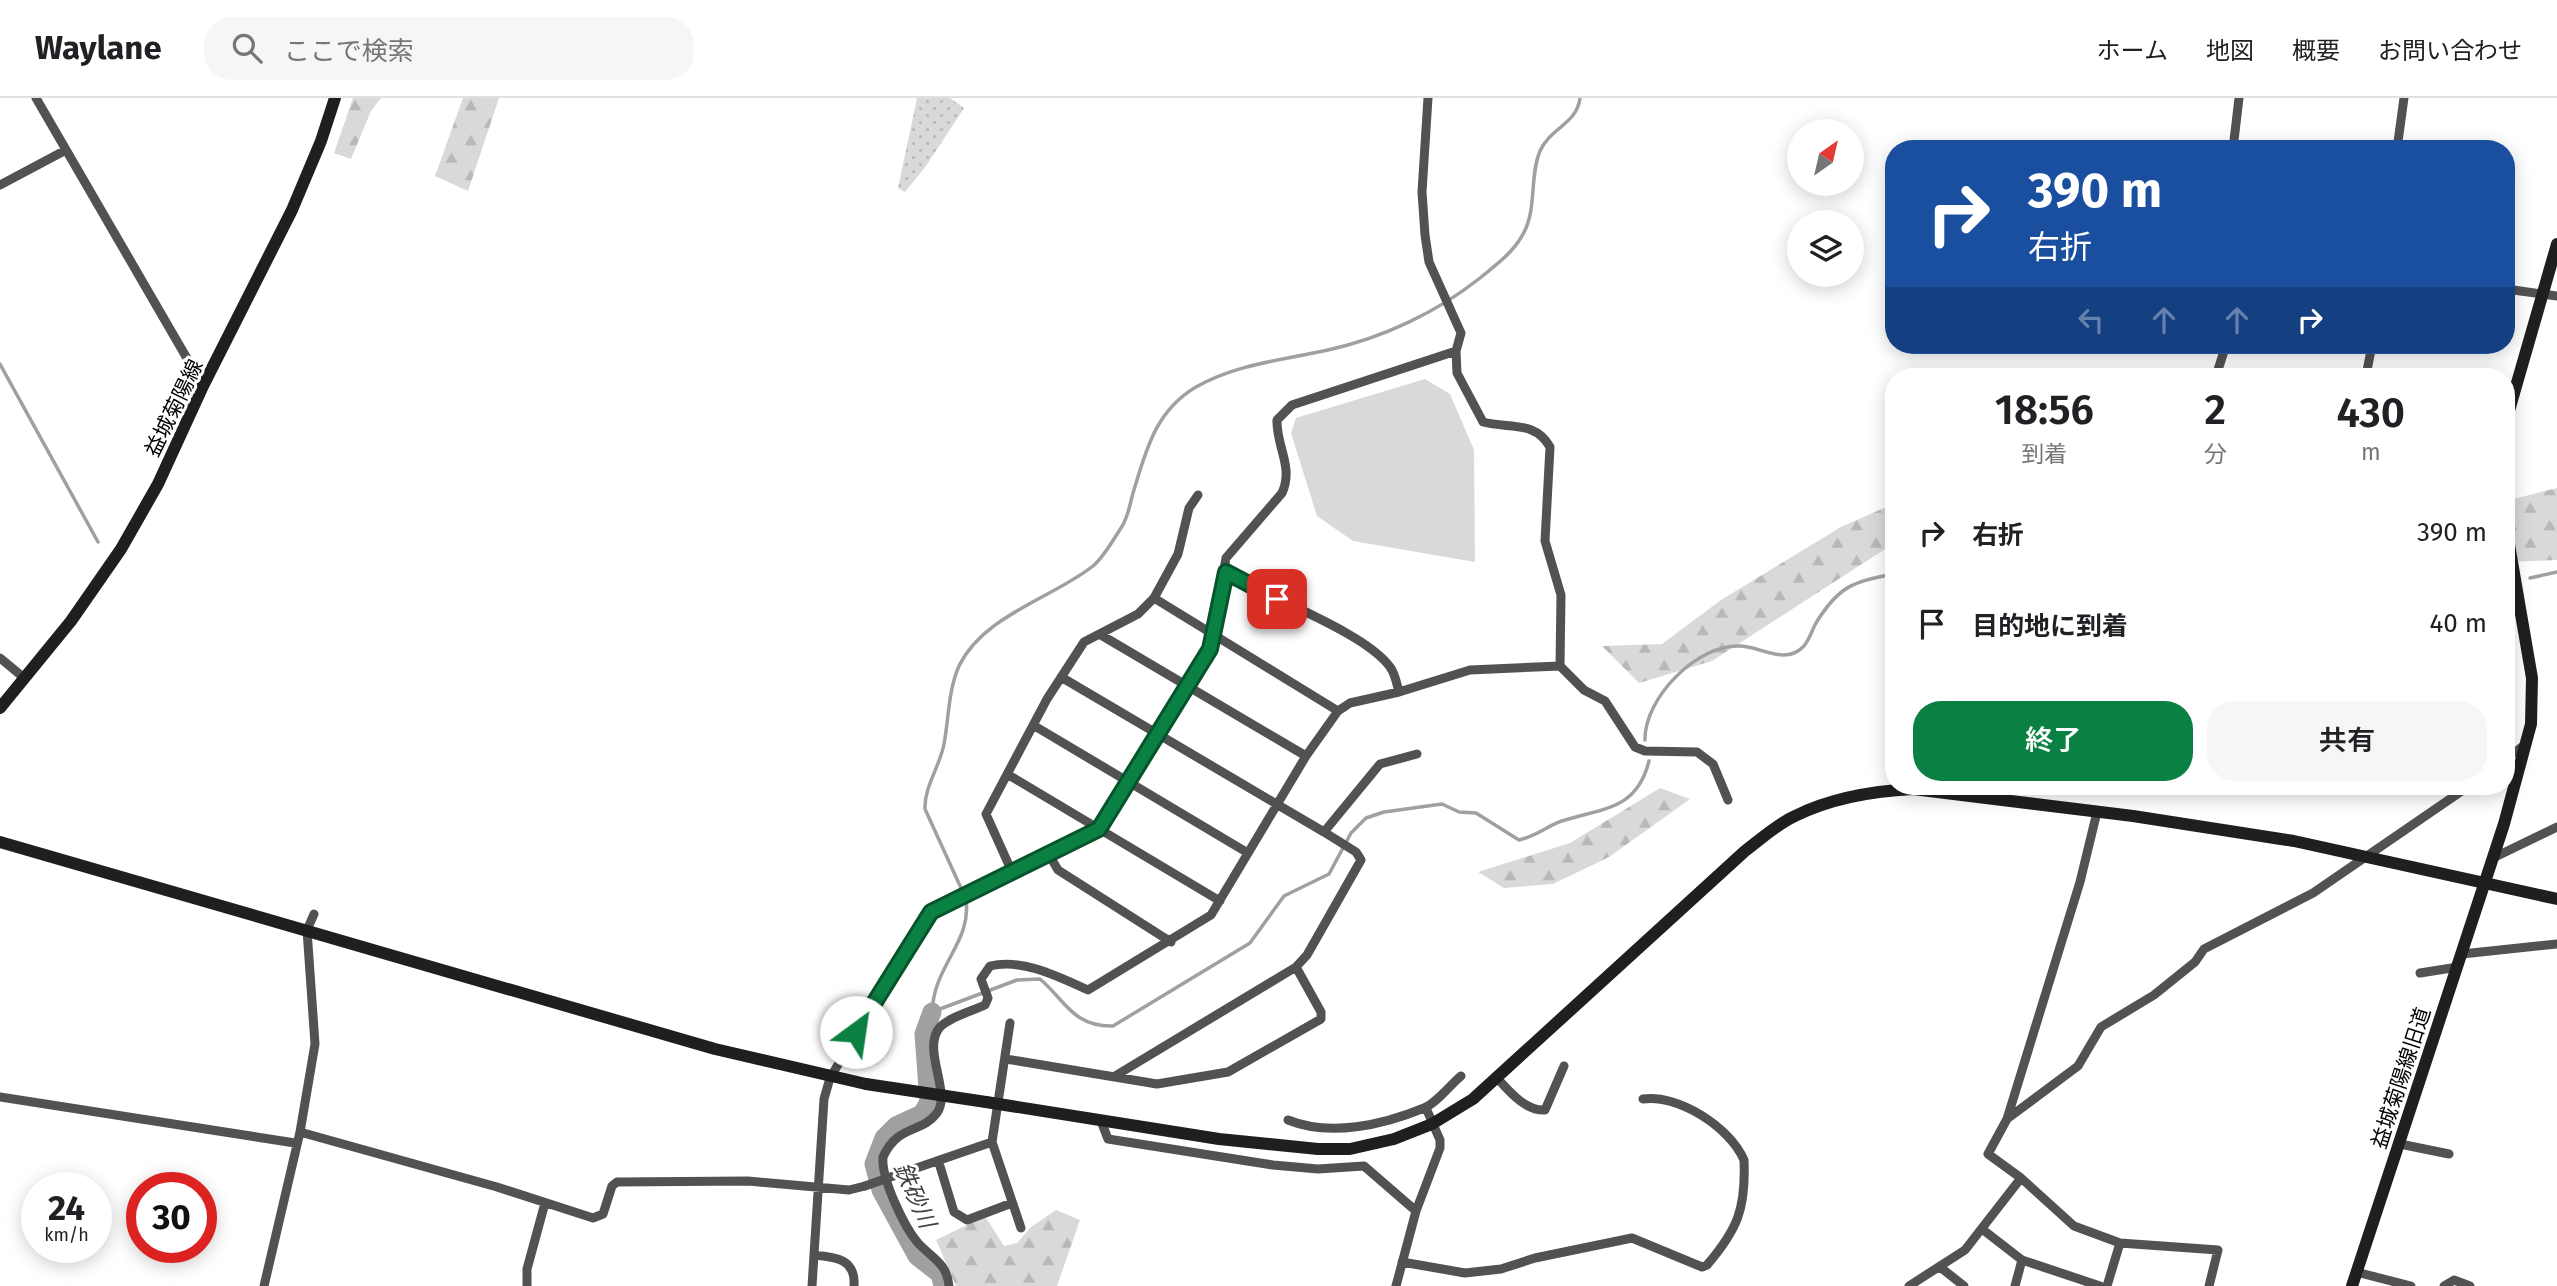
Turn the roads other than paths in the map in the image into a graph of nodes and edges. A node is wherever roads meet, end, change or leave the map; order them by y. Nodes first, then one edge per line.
1 (36, 98) edge
2 (335, 98) edge
3 (1428, 98) edge
4 (2239, 98) edge
5 (2404, 98) edge
6 (2234, 140) edge
7 (2398, 140) edge
8 (64, 151) junction
9 (0, 185) edge
10 (2557, 244) edge
11 (2515, 290) edge
12 (2543, 294) junction
13 (2557, 296) edge
14 (1456, 351) junction
15 (204, 386) junction
16 (2515, 390) edge
17 (1198, 495) dead end
18 (1226, 572) junction
19 (2515, 579) edge
20 (1154, 598) junction
21 (1101, 635) junction
22 (1214, 637) junction
23 (0, 658) edge
24 (1560, 666) junction
25 (23, 677) junction
26 (1061, 677) junction
27 (1187, 685) junction
28 (1399, 692) junction
29 (0, 708) edge
30 (1339, 711) junction
31 (1033, 725) junction
32 (1157, 736) junction
33 (2527, 743) junction
34 (2515, 752) edge
35 (1417, 754) dead end
36 (1307, 756) junction
37 (1007, 774) junction
38 (1128, 782) junction
39 (2515, 784) edge
40 (1885, 790) edge
41 (1961, 795) edge
42 (2456, 795) edge
43 (2512, 795) edge
44 (1728, 800) dead end
45 (1278, 804) junction
46 (2097, 812) junction
47 (2557, 827) edge
48 (1099, 829) junction
49 (1328, 834) junction
50 (0, 842) edge
51 (1048, 853) junction
52 (1248, 853) junction
53 (2369, 856) junction
54 (2493, 858) junction
55 (1012, 872) junction
56 (2485, 882) junction
57 (2557, 899) edge
58 (1220, 901) junction
59 (314, 914) dead end
60 (307, 930) junction
61 (1171, 942) junction
62 (2557, 944) edge
63 (2460, 960) junction
64 (1296, 967) junction
65 (2420, 973) dead end
66 (1010, 1023) dead end
67 (1006, 1059) junction
68 (1564, 1066) dead end
69 (1115, 1076) junction
70 (1461, 1076) dead end
71 (830, 1077) junction
72 (1497, 1078) junction
73 (0, 1097) edge
74 (1643, 1099) dead end
75 (999, 1105) junction
76 (1426, 1108) junction
77 (2007, 1119) junction
78 (1288, 1120) dead end
79 (1101, 1121) junction
80 (1432, 1124) junction
81 (300, 1132) junction
82 (992, 1142) junction
83 (295, 1143) junction
84 (2400, 1144) junction
85 (2449, 1154) dead end
86 (939, 1163) junction
87 (2021, 1178) junction
88 (819, 1189) junction
89 (545, 1203) junction
90 (1012, 1203) junction
91 (1416, 1211) junction
92 (1021, 1228) dead end
93 (1982, 1228) junction
94 (2120, 1243) junction
95 (814, 1255) junction
96 (2022, 1260) junction
97 (1402, 1262) junction
98 (1940, 1267) junction
99 (2356, 1272) junction
100 (264, 1286) edge
101 (527, 1286) edge
102 (812, 1286) edge
103 (854, 1286) edge
104 (949, 1286) edge
105 (1396, 1286) edge
106 (1909, 1286) edge
107 (1964, 1286) edge
108 (2015, 1286) edge
109 (2100, 1286) edge
110 (2107, 1286) edge
111 (2209, 1286) edge
112 (2351, 1286) edge
113 (2411, 1286) edge
114 (2444, 1286) edge
115 (2470, 1286) edge

1 - 8 street
2 - 15 street, 益城菊陽線
3 - 14 street
4 - 6 street
5 - 7 street
8 - 9 street
8 - 15 street
10 - 12 street
11 - 12 street
12 - 13 street
12 - 16 street
14 - 18 street
14 - 24 street
15 - 25 street, 益城菊陽線
17 - 20 street
18 - 22 street
18 - 28 street
19 - 33 street
20 - 21 street
20 - 22 street
21 - 26 street
21 - 27 street
22 - 27 street
22 - 30 street
23 - 25 street
24 - 28 street
24 - 44 street
25 - 29 street, 益城菊陽線
26 - 31 street
26 - 32 street
27 - 32 street
27 - 36 street
28 - 30 street
30 - 36 street
31 - 37 street
31 - 38 street
32 - 38 street
32 - 45 street
33 - 34 street
33 - 39 street
35 - 49 street
36 - 45 street
37 - 48 street
37 - 55 street
38 - 48 street
38 - 52 street
40 - 72 street
41 - 46 street
42 - 53 street
43 - 54 street
45 - 49 street
45 - 52 street
46 - 53 street
46 - 77 street
47 - 54 street
48 - 51 street
48 - 58 street
49 - 64 street
50 - 60 street
51 - 55 street
51 - 61 street
52 - 58 street
53 - 56 street
53 - 77 street
54 - 56 street
55 - 71 street
56 - 57 street
56 - 63 street, 益城菊陽線旧道
58 - 61 street
59 - 60 street
60 - 71 street
60 - 81 street
61 - 104 street
62 - 63 street
63 - 65 street
63 - 84 street, 益城菊陽線旧道
64 - 69 street
64 - 69 street
66 - 67 street
67 - 69 street
67 - 75 street
68 - 72 street
70 - 76 street
71 - 75 street, bridge
71 - 88 street
72 - 80 street
73 - 83 street
74 - 97 street
75 - 79 street
75 - 82 street
76 - 78 street
76 - 80 street
77 - 87 street
79 - 80 street
79 - 91 street
80 - 91 street
81 - 83 street
81 - 89 street
82 - 86 street
82 - 90 street
83 - 100 street
84 - 85 street
84 - 99 street, 益城菊陽線旧道
86 - 88 street, bridge
86 - 90 street
87 - 93 street
87 - 94 street
88 - 89 street
88 - 95 street
89 - 101 street
90 - 92 street
91 - 97 street
93 - 96 street
93 - 98 street
94 - 110 street
94 - 111 street
95 - 102 street
95 - 103 street
96 - 108 street
96 - 109 street
97 - 105 street
98 - 106 street
98 - 107 street
99 - 112 street, 益城菊陽線旧道
99 - 113 street
114 - 115 street

